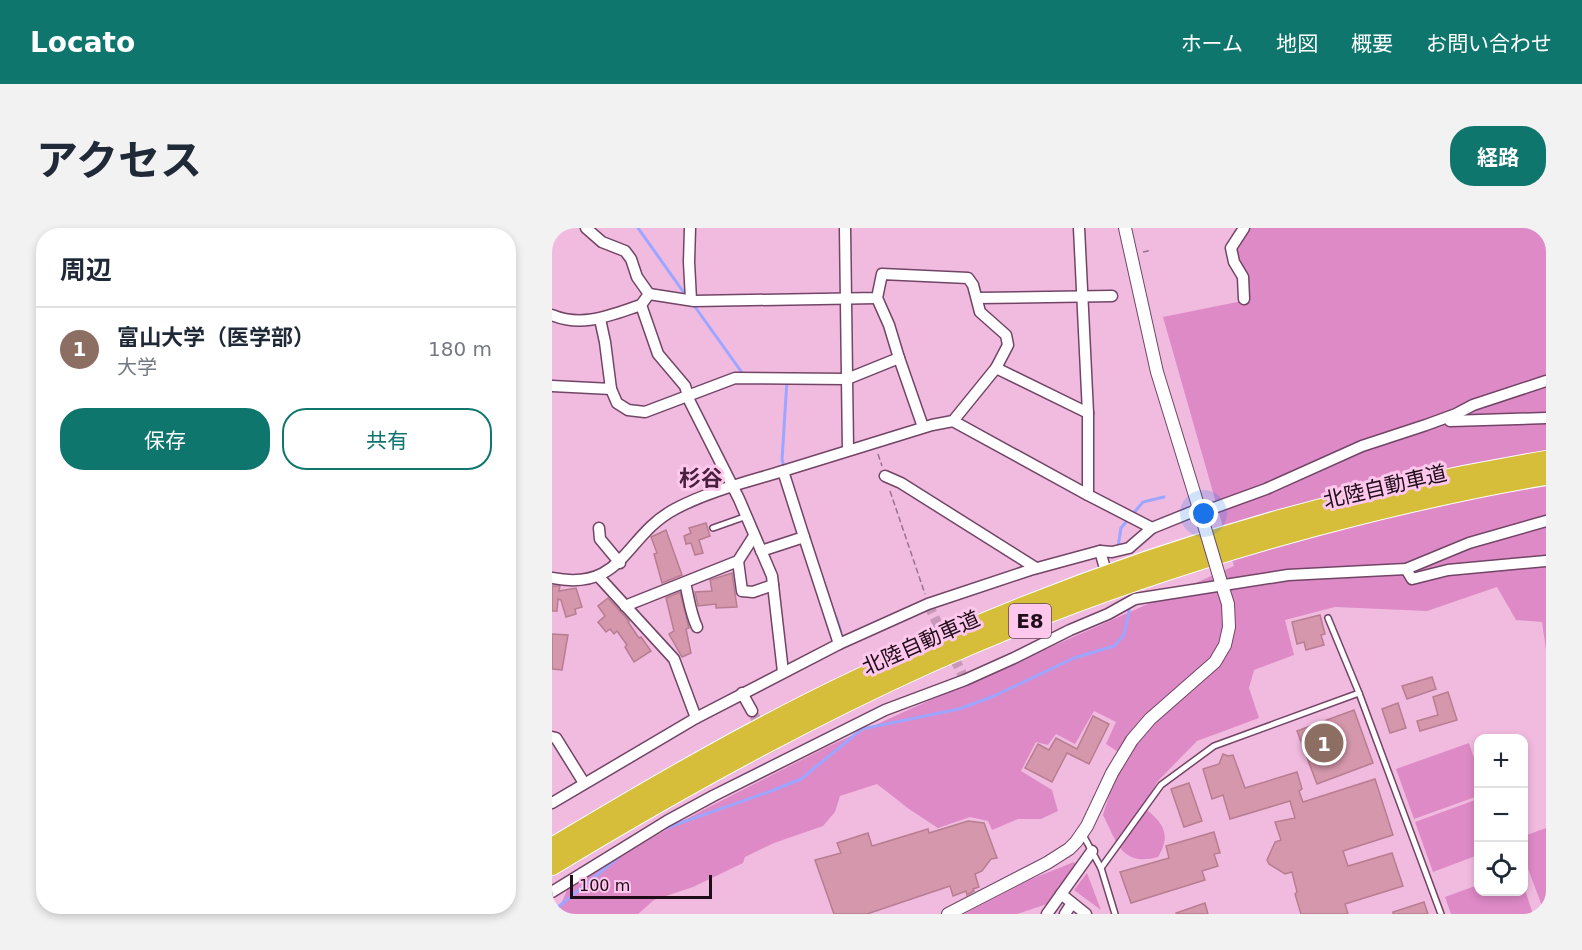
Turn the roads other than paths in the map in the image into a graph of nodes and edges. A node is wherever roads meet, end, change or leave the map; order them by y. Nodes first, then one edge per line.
1 (585, 228) edge
2 (690, 228) edge
3 (845, 228) edge
4 (1079, 228) edge
5 (1125, 228) edge
6 (1244, 228) edge
7 (649, 294) junction
8 (1082, 296) junction
9 (1112, 296) dead end
10 (878, 298) junction
11 (977, 298) junction
12 (1244, 299) dead end
13 (691, 300) junction
14 (846, 300) junction
15 (641, 305) junction
16 (552, 315) edge
17 (600, 319) junction
18 (899, 358) junction
19 (996, 368) junction
20 (847, 379) junction
21 (1546, 381) edge
22 (552, 386) edge
23 (611, 389) junction
24 (688, 397) junction
25 (1088, 413) junction
26 (1546, 418) edge
27 (953, 421) junction
28 (1450, 421) dead end
29 (923, 427) junction
30 (848, 450) junction
31 (1546, 460) edge
32 (783, 471) junction
33 (885, 476) road end
34 (1546, 476) edge
35 (731, 486) junction
36 (1088, 495) junction
37 (1200, 513) junction
38 (747, 516) junction
39 (1546, 521) edge
40 (599, 528) dead end
41 (714, 528) dead end
42 (1152, 528) junction
43 (754, 536) junction
44 (804, 537) junction
45 (761, 551) junction
46 (1100, 551) junction
47 (738, 561) junction
48 (1546, 561) edge
49 (620, 563) junction
50 (1104, 565) dead end
51 (1036, 568) junction
52 (1406, 568) junction
53 (599, 577) junction
54 (552, 579) edge
55 (1222, 582) junction
56 (684, 583) junction
57 (773, 585) junction
58 (625, 606) junction
59 (1328, 618) dead end
60 (697, 627) dead end
61 (839, 644) junction
62 (783, 672) junction
63 (742, 693) junction
64 (1359, 693) junction
65 (752, 711) tunnel mouth
66 (696, 718) junction
67 (552, 737) edge
68 (773, 752) tunnel mouth
69 (778, 764) junction
70 (584, 783) junction
71 (552, 803) edge
72 (1082, 833) junction
73 (552, 847) edge
74 (1092, 851) junction
75 (552, 866) edge
76 (1101, 868) junction
77 (552, 892) edge
78 (1061, 894) junction
79 (1072, 903) junction
80 (948, 914) edge
81 (1047, 914) edge
82 (1065, 914) edge
83 (1086, 914) edge
84 (1115, 914) edge
85 (1441, 914) edge

1 - 7 street
2 - 13 street
3 - 14 street
4 - 8 street
5 - 37 street
6 - 12 street
7 - 13 street
7 - 15 street
8 - 9 street
8 - 11 street
8 - 25 street
10 - 11 street
10 - 14 street
10 - 18 street
11 - 19 street
13 - 14 street
14 - 20 street
15 - 17 street
15 - 24 street
16 - 17 street
17 - 23 street
18 - 20 street
18 - 29 street
19 - 25 street
19 - 27 street
20 - 24 street
20 - 30 street
21 - 37 street
22 - 23 street
23 - 24 street
24 - 35 street
25 - 36 street
26 - 28 street
27 - 29 street
27 - 36 street
29 - 30 street
30 - 32 street
31 - 73 highway, 北陸自動車道 / E8
32 - 35 street
32 - 44 street
33 - 51 street
34 - 75 highway, 北陸自動車道 / E8
35 - 38 street
35 - 49 street
36 - 42 street
37 - 42 street
37 - 55 street, bridge
38 - 41 lane
38 - 43 street
39 - 52 street
40 - 49 street
42 - 46 street
43 - 45 street
43 - 47 street
44 - 45 street
44 - 61 street
45 - 57 street
46 - 50 street
46 - 51 street
47 - 56 street
47 - 57 street
48 - 52 street
49 - 53 street
51 - 61 street
52 - 55 street
53 - 54 street
53 - 58 street
55 - 69 street
55 - 72 street
56 - 58 street
56 - 60 street
57 - 62 street
58 - 66 street
59 - 64 lane
61 - 62 street
62 - 63 street
63 - 65 street
63 - 66 street
64 - 76 lane
64 - 85 lane
66 - 70 street
67 - 70 street
68 - 69 street
69 - 77 street
70 - 71 street
72 - 74 lane
72 - 80 street
74 - 76 lane
74 - 78 street
76 - 84 lane
78 - 79 street
78 - 81 street
79 - 82 street
79 - 83 street

